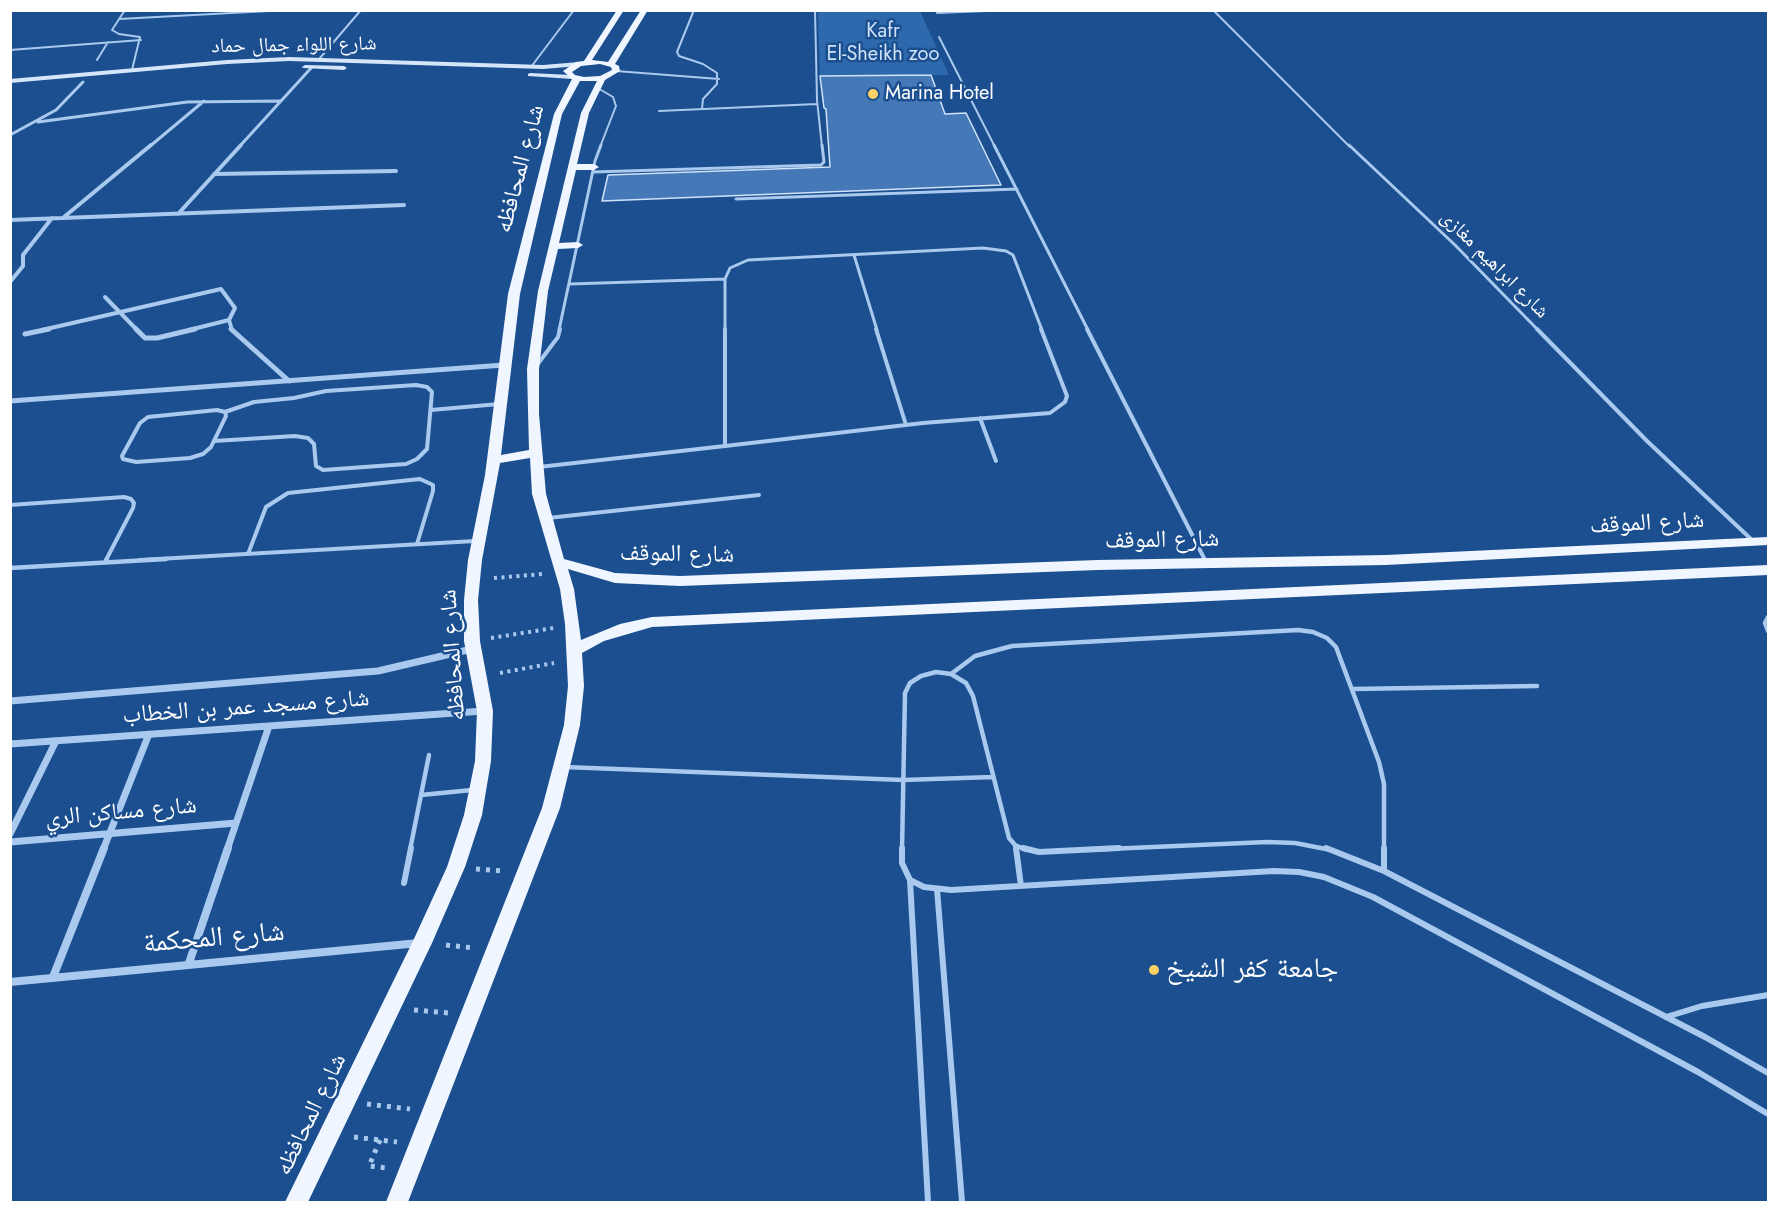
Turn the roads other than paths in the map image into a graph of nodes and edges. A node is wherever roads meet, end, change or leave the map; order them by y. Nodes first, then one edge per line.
1 (125, 10) edge
2 (269, 10) edge
3 (361, 10) edge
4 (574, 10) edge
5 (621, 10) edge
6 (645, 10) edge
7 (694, 10) edge
8 (814, 10) edge
9 (1010, 10) edge
10 (1213, 10) edge
11 (978, 11) edge
12 (937, 13) dead end
13 (119, 19) junction
14 (939, 37) dead end
15 (141, 40) junction
16 (108, 42) junction
17 (10, 50) edge
18 (320, 58) junction
19 (97, 60) dead end
20 (471, 64) junction
21 (312, 67) junction
22 (531, 67) junction
23 (132, 70) junction
24 (579, 70) junction
25 (464, 72) junction
26 (606, 75) junction
27 (719, 79) junction
28 (10, 81) edge
29 (82, 82) junction
30 (10, 88) edge
31 (204, 101) junction
32 (280, 101) junction
33 (817, 104) junction
34 (702, 109) junction
35 (659, 111) dead end
36 (38, 122) junction
37 (10, 135) edge
38 (572, 167) junction
39 (593, 169) junction
40 (396, 171) dead end
41 (214, 174) junction
42 (1017, 189) junction
43 (736, 200) dead end
44 (404, 205) dead end
45 (178, 214) junction
46 (52, 218) junction
47 (64, 218) junction
48 (10, 220) edge
49 (578, 245) junction
50 (553, 246) junction
51 (854, 255) junction
52 (725, 279) junction
53 (10, 282) edge
54 (570, 284) junction
55 (105, 297) dead end
56 (119, 312) junction
57 (229, 320) junction
58 (25, 334) dead end
59 (504, 365) junction
60 (533, 369) junction
61 (289, 381) junction
62 (10, 401) edge
63 (499, 404) junction
64 (430, 410) junction
65 (225, 412) junction
66 (980, 418) junction
67 (906, 425) junction
68 (214, 441) junction
69 (725, 446) junction
70 (493, 460) junction
71 (536, 460) junction
72 (996, 461) dead end
73 (759, 495) dead end
74 (10, 505) edge
75 (545, 518) junction
76 (478, 540) junction
77 (1761, 541) edge
78 (417, 544) junction
79 (248, 554) junction
80 (1386, 560) junction
81 (105, 562) junction
82 (1206, 563) junction
83 (560, 567) junction
84 (10, 568) edge
85 (1768, 570) edge
86 (1403, 586) junction
87 (1768, 616) edge
88 (1768, 631) edge
89 (473, 645) junction
90 (575, 654) junction
91 (951, 674) junction
92 (1537, 686) dead end
93 (1353, 690) junction
94 (10, 702) edge
95 (485, 711) junction
96 (269, 726) junction
97 (150, 734) junction
98 (56, 741) junction
99 (10, 744) edge
100 (429, 755) dead end
101 (563, 767) junction
102 (993, 777) junction
103 (903, 780) junction
104 (478, 790) junction
105 (421, 795) junction
106 (236, 823) junction
107 (10, 834) edge
108 (110, 834) junction
109 (10, 842) edge
110 (1015, 845) junction
111 (1384, 871) junction
112 (910, 880) junction
113 (404, 883) dead end
114 (1021, 886) junction
115 (937, 889) junction
116 (422, 943) junction
117 (189, 963) junction
118 (53, 977) junction
119 (10, 982) edge
120 (1768, 995) edge
121 (1666, 1017) junction
122 (1768, 1073) edge
123 (1768, 1114) edge
124 (296, 1203) edge
125 (397, 1203) edge
126 (928, 1203) edge
127 (962, 1203) edge

1 - 13 lane
2 - 13 lane
3 - 18 lane
4 - 22 lane
5 - 24 main road, شارع المحافظه
6 - 26 main road, شارع المحافظه
7 - 27 lane
8 - 33 lane
9 - 11 lane
10 - 77 lane, شارع ابراهيم مغازى
11 - 12 lane
13 - 15 lane
14 - 42 lane
15 - 16 lane
15 - 23 lane
16 - 17 lane
16 - 19 lane
18 - 20 main road, شارع اللواء جمال حماد
18 - 23 main road, شارع اللواء جمال حماد
20 - 22 main road, شارع اللواء جمال حماد
20 - 25 main road
21 - 25 main road, شارع اللواء جمال حماد
21 - 29 main road, شارع اللواء جمال حماد
21 - 32 street
22 - 24 main road, شارع اللواء جمال حماد
23 - 28 main road, شارع اللواء جمال حماد
24 - 25 main road, شارع اللواء جمال حماد
24 - 26 main road
24 - 26 main road
24 - 59 main road, شارع المحافظه
26 - 27 lane
26 - 38 main road, شارع المحافظه
26 - 39 lane
27 - 34 lane
29 - 30 main road, شارع اللواء جمال حماد
29 - 36 street
31 - 32 street
31 - 36 street
31 - 47 street
32 - 41 street
33 - 34 lane
33 - 39 lane
34 - 35 lane
36 - 37 street
38 - 39 main road
38 - 50 main road, شارع المحافظه
39 - 49 lane
40 - 41 street
41 - 45 street
42 - 43 lane
42 - 82 lane
44 - 45 street
45 - 47 street
46 - 47 street
46 - 48 street
46 - 53 street
49 - 50 main road
49 - 54 lane
50 - 60 main road, شارع المحافظه
51 - 52 lane
51 - 66 lane
51 - 67 lane
52 - 54 lane
52 - 69 lane
54 - 60 lane
55 - 56 street
56 - 57 street
56 - 57 street
56 - 58 street
57 - 61 street
59 - 61 street
59 - 63 main road, شارع المحافظه
60 - 71 main road, شارع المحافظه
61 - 62 street
63 - 64 lane
63 - 70 main road, شارع المحافظه
64 - 65 lane
64 - 68 lane
65 - 68 lane
65 - 68 lane
66 - 67 lane
66 - 72 lane
67 - 69 lane
69 - 71 lane
70 - 71 main road
70 - 76 main road, شارع المحافظه
71 - 75 main road, شارع المحافظه
73 - 75 lane
74 - 81 lane
75 - 83 main road, شارع المحافظه
76 - 78 lane
76 - 89 main road, شارع المحافظه
77 - 80 main road, شارع الموقف
78 - 79 lane
78 - 79 lane
79 - 81 lane
80 - 82 main road, شارع الموقف
80 - 86 main road
81 - 84 lane
82 - 83 main road, شارع الموقف
83 - 90 main road, شارع المحافظه
85 - 86 main road
86 - 90 main road
87 - 88 lane
89 - 94 street
89 - 95 main road, شارع المحافظه
90 - 101 main road, شارع المحافظه
91 - 93 lane
91 - 102 lane
91 - 103 lane
92 - 93 lane
93 - 111 lane
95 - 96 street, شارع مسجد عمر بن الخطاب
95 - 104 main road, شارع المحافظه
96 - 97 street, شارع مسجد عمر بن الخطاب
96 - 106 street
97 - 98 street, شارع مسجد عمر بن الخطاب
97 - 108 street
98 - 99 street, شارع مسجد عمر بن الخطاب
98 - 107 street
100 - 105 lane
101 - 103 lane
101 - 125 main road, شارع المحافظه
102 - 103 lane
102 - 110 lane
103 - 112 lane
104 - 105 lane
104 - 116 main road, شارع المحافظه
105 - 113 lane
106 - 108 street, شارع مساكن الري
106 - 117 street
108 - 109 street, شارع مساكن الري
108 - 118 street
110 - 111 lane
110 - 114 lane
111 - 121 lane
112 - 115 lane
112 - 126 lane
114 - 115 lane
114 - 123 lane
115 - 127 lane
116 - 117 street, شارع المحكمة
116 - 124 main road, شارع المحافظه
117 - 118 street, شارع المحكمة
118 - 119 street, شارع المحكمة
120 - 121 lane
121 - 122 lane

